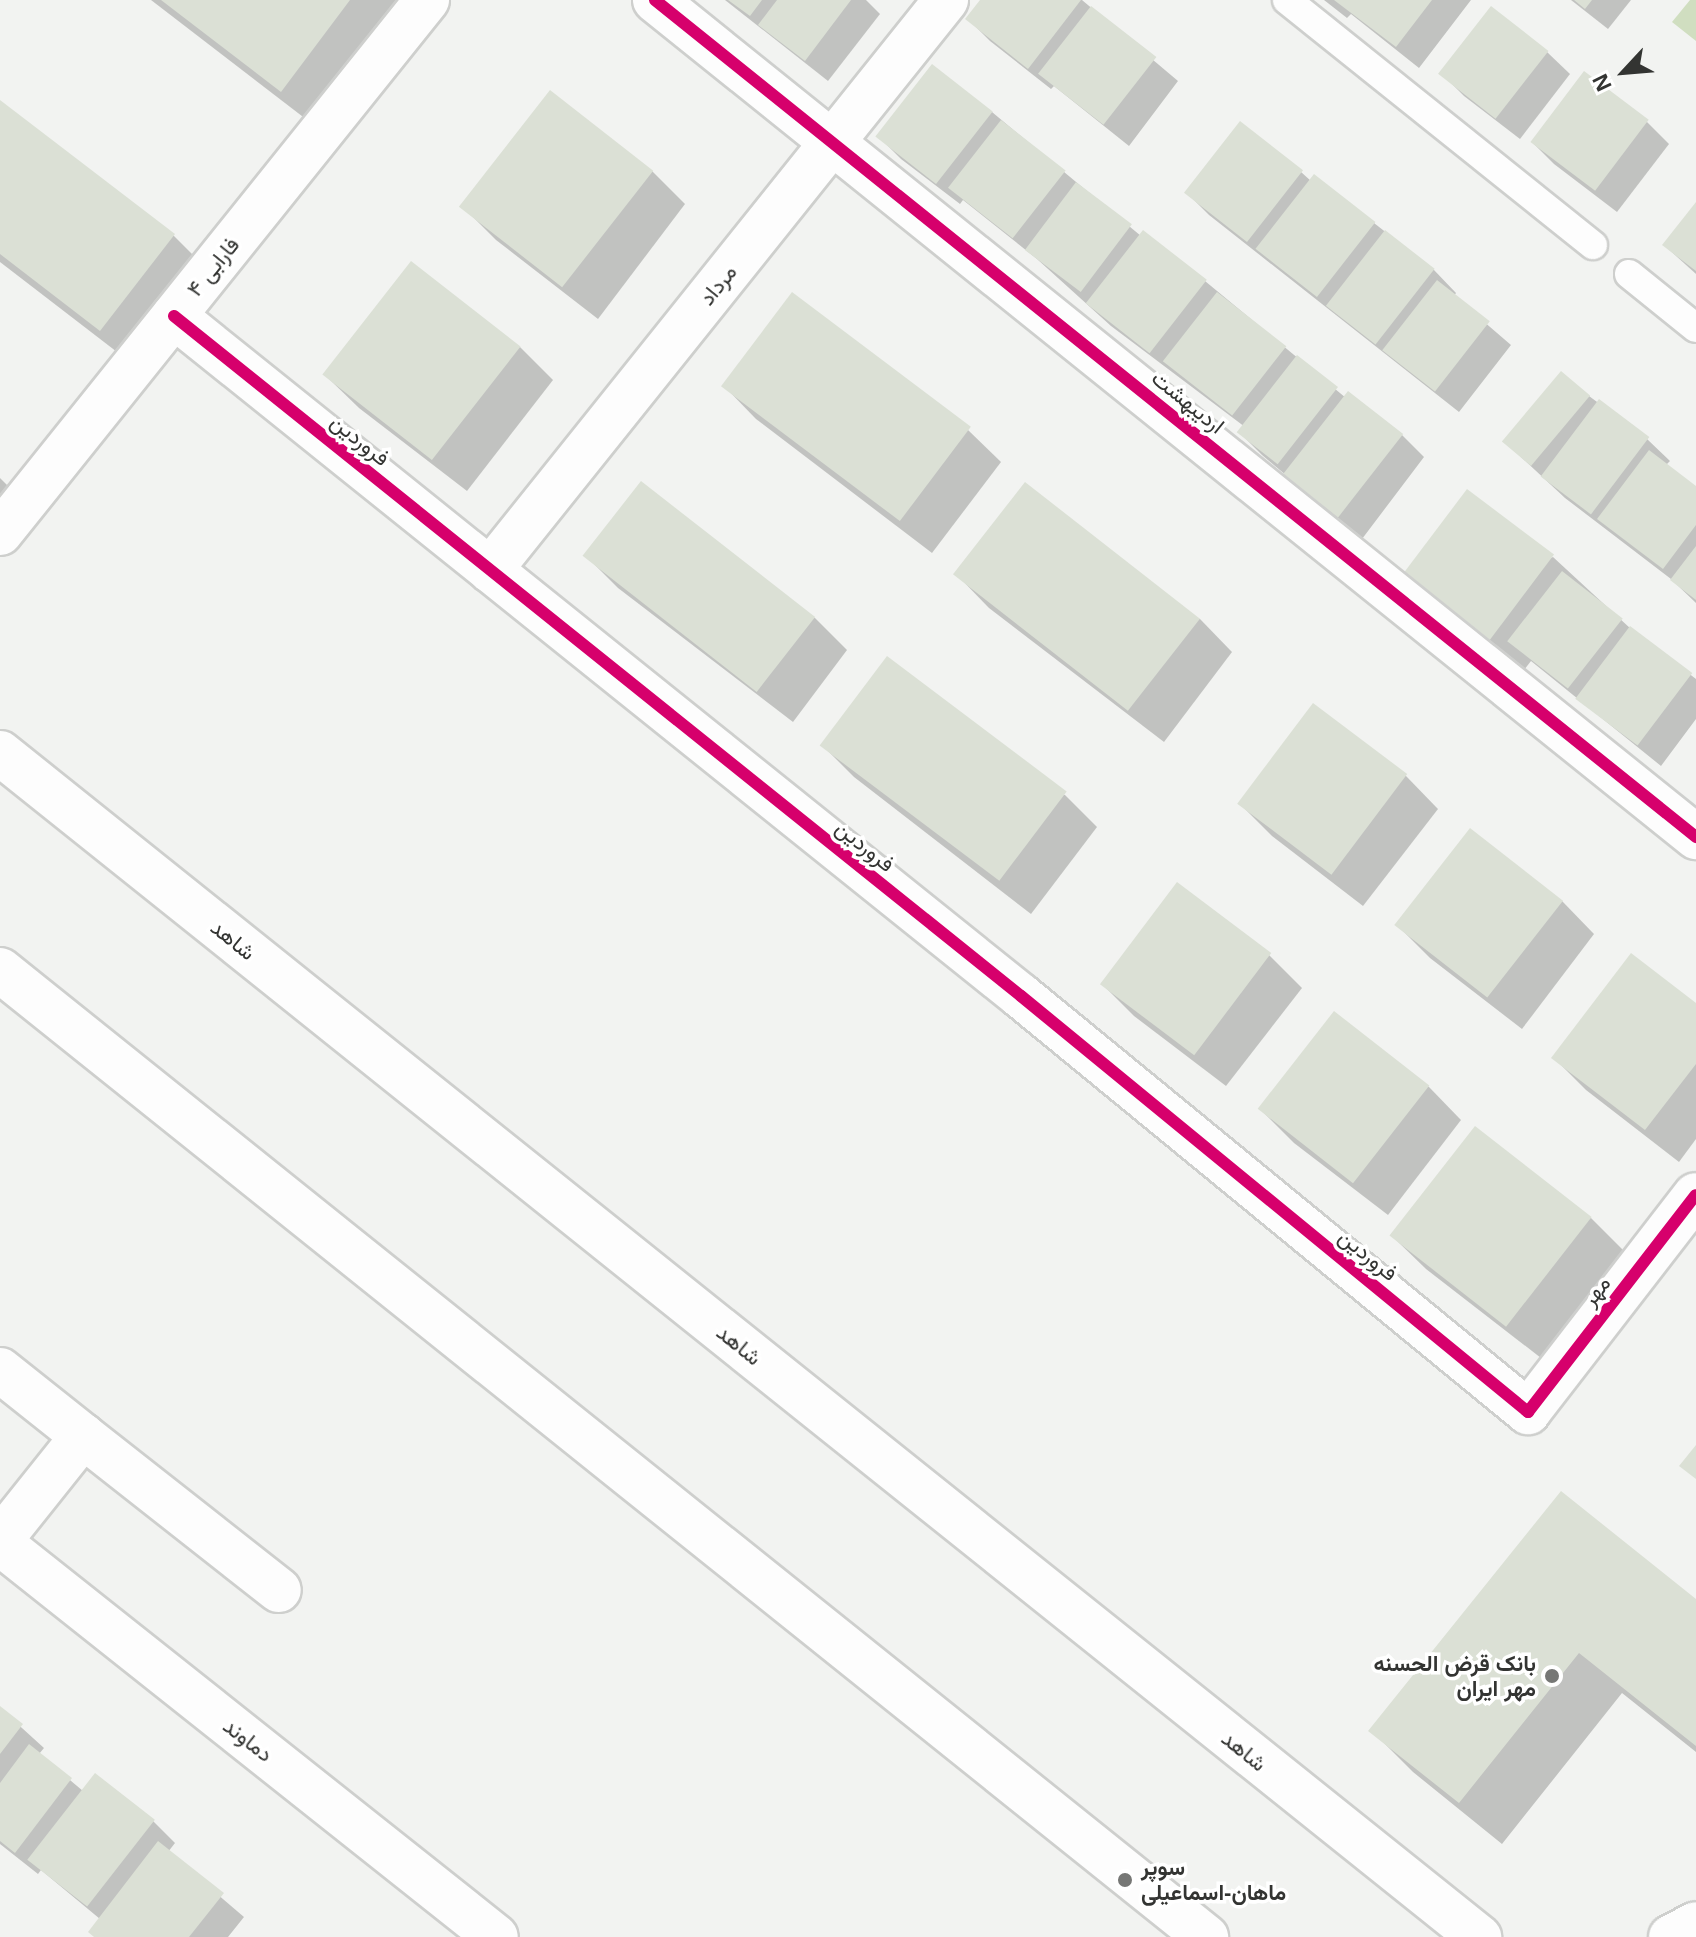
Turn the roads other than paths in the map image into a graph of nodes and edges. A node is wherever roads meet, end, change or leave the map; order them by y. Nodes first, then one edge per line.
1 (427, 0) edge
2 (655, 0) edge
3 (946, 0) edge
4 (1287, 0) edge
5 (832, 142) junction
6 (1593, 245) dead end
7 (1629, 274) dead end
8 (174, 316) junction
9 (1696, 328) edge
10 (0, 533) edge
11 (490, 570) junction
12 (0, 753) edge
13 (1696, 837) edge
14 (0, 970) edge
15 (1696, 1195) edge
16 (0, 1370) edge
17 (1528, 1412) joint
18 (83, 1436) junction
19 (0, 1542) edge
20 (279, 1590) dead end
21 (1437, 1903) junction
22 (1696, 1924) edge
23 (496, 1937) edge
24 (1206, 1937) edge
25 (1479, 1937) edge
26 (1500, 1937) edge
27 (1671, 1937) edge

1 - 8 street, فارابی ۴
2 - 5 street, اردیبهشت
3 - 5 street, مرداد
4 - 6 lane
5 - 11 street, مرداد
5 - 13 street, اردیبهشت
7 - 9 lane
8 - 10 street, فارابی ۴
8 - 11 street, فروردین
11 - 17 street, فروردین
12 - 21 street, شاهد
14 - 24 street
15 - 17 street, مهر
16 - 18 street
18 - 19 street
18 - 20 street
19 - 23 street, دماوند
21 - 25 street, شاهد
21 - 26 street
22 - 27 street

